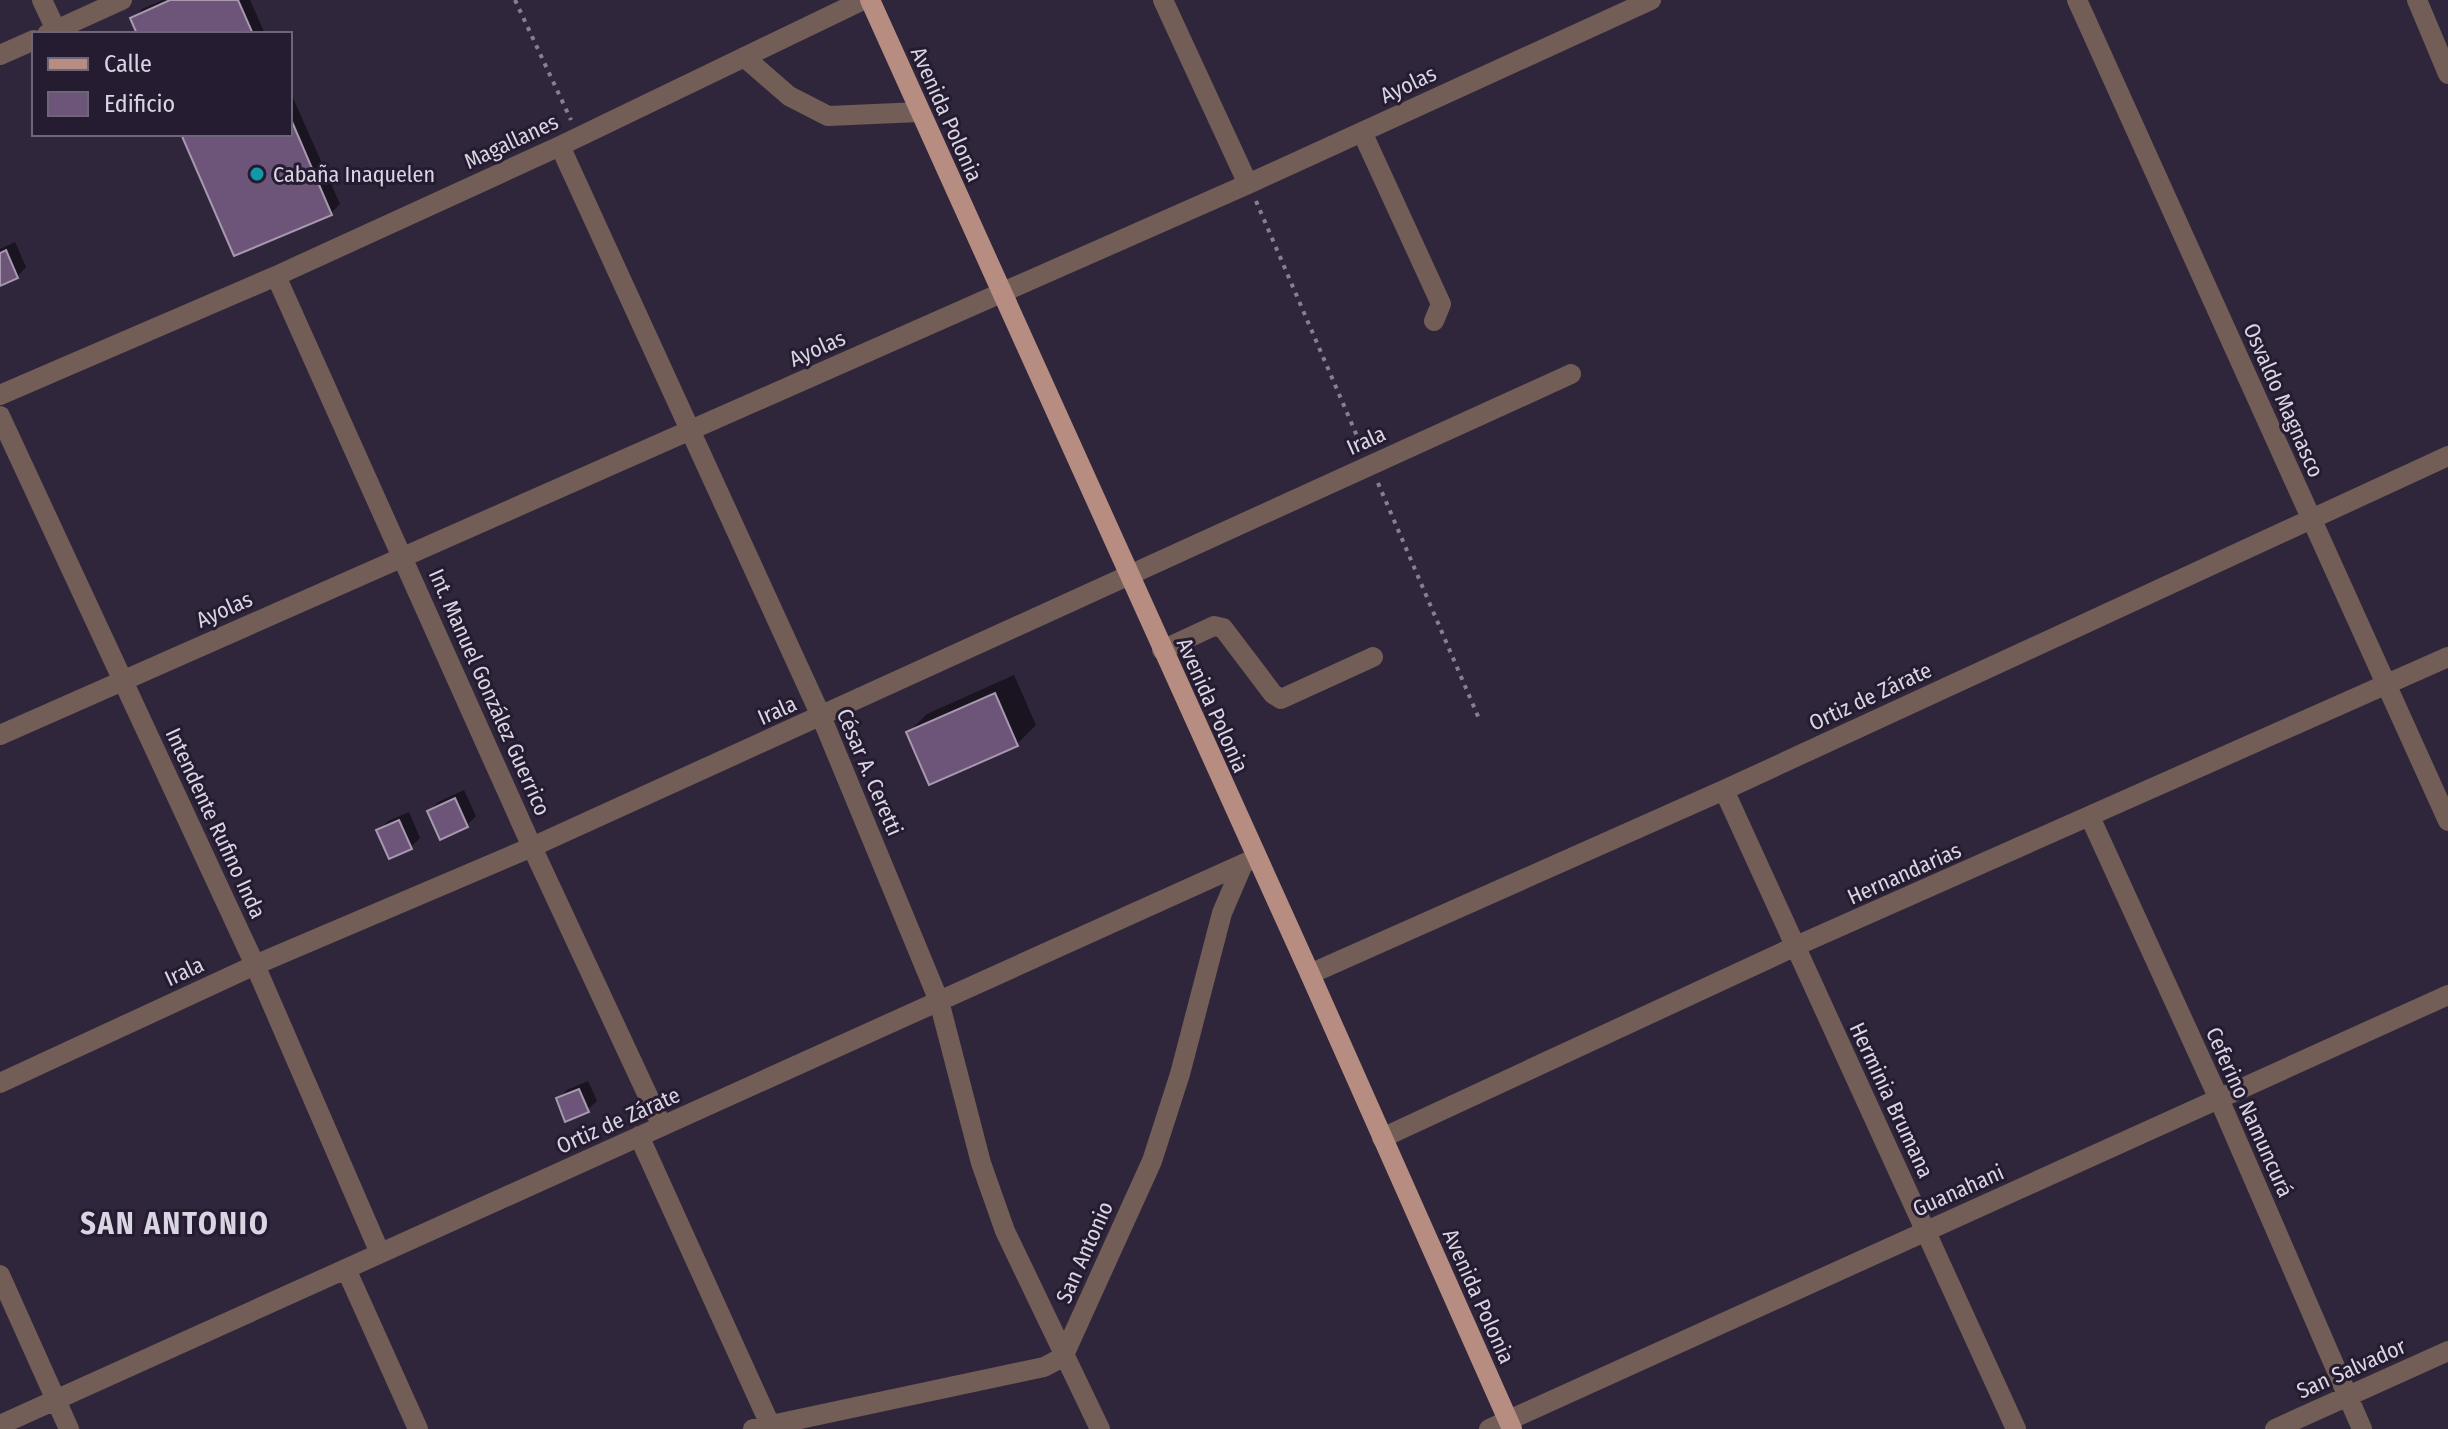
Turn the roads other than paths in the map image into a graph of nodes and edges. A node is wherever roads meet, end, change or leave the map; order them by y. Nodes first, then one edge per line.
1 (42, 0) edge
2 (122, 0) edge
3 (863, 0) edge
4 (870, 0) edge
5 (1163, 0) edge
6 (1651, 0) edge
7 (2077, 0) edge
8 (2417, 0) edge
9 (51, 32) edge
10 (32, 41) edge
11 (0, 55) edge
12 (744, 57) junction
13 (2448, 74) edge
14 (920, 112) junction
15 (1362, 132) junction
16 (569, 141) junction
17 (1248, 184) junction
18 (276, 276) junction
19 (1001, 293) junction
20 (1434, 321) dead end
21 (1571, 374) dead end
22 (0, 395) edge
23 (0, 416) edge
24 (690, 429) junction
25 (2448, 456) edge
26 (2311, 518) junction
27 (403, 557) junction
28 (1128, 574) junction
29 (1162, 650) junction
30 (1373, 657) dead end
31 (2448, 657) edge
32 (123, 679) junction
33 (2386, 684) junction
34 (821, 716) junction
35 (0, 735) edge
36 (1724, 790) junction
37 (2090, 817) junction
38 (2448, 821) edge
39 (532, 847) junction
40 (1250, 861) junction
41 (1796, 946) junction
42 (255, 965) junction
43 (1310, 974) junction
44 (2448, 995) edge
45 (939, 1001) junction
46 (0, 1083) edge
47 (2219, 1099) junction
48 (662, 1126) junction
49 (639, 1136) junction
50 (1382, 1138) junction
51 (1926, 1231) junction
52 (380, 1253) junction
53 (346, 1269) junction
54 (0, 1275) edge
55 (2448, 1351) edge
56 (1063, 1357) junction
57 (2348, 1396) junction
58 (56, 1400) junction
59 (1510, 1424) edge
60 (0, 1425) edge
61 (765, 1428) edge
62 (69, 1429) edge
63 (418, 1429) edge
64 (1100, 1429) edge
65 (1489, 1429) edge
66 (2016, 1429) edge
67 (2275, 1429) edge
68 (2362, 1429) edge

1 - 9 street
2 - 9 street
3 - 12 street, Magallanes
4 - 14 main road, Avenida Polonia
5 - 17 street
6 - 15 street, Ayolas
7 - 26 street, Osvaldo Magnasco
8 - 13 street
10 - 11 street
12 - 14 street
12 - 16 street, Magallanes
14 - 19 main road, Avenida Polonia
15 - 17 street, Ayolas
15 - 20 street
16 - 18 street, Magallanes
16 - 24 street, César A. Ceretti
17 - 19 street, Ayolas
18 - 22 street, Magallanes
18 - 27 street, Int. Manuel González Guerrico
19 - 24 street, Ayolas
19 - 28 main road, Avenida Polonia
21 - 28 street, Irala
23 - 32 street, Intendente Rufino Inda
24 - 27 street, Ayolas
24 - 34 street, César A. Ceretti
25 - 26 street, Ortiz de Zárate
26 - 33 street, Osvaldo Magnasco
26 - 36 street, Ortiz de Zárate
27 - 32 street, Ayolas
27 - 39 street, Int. Manuel González Guerrico
28 - 29 main road, Avenida Polonia
28 - 34 street, Irala
29 - 30 street
29 - 40 main road, Avenida Polonia
31 - 33 street, Hernandarias
32 - 35 street, Ayolas
32 - 42 street, Intendente Rufino Inda
33 - 37 street, Hernandarias
33 - 38 street, Osvaldo Magnasco
34 - 39 street, Irala
34 - 45 street, César A. Ceretti
36 - 41 street, Herminia Brumana
36 - 43 street, Ortiz de Zárate
37 - 41 street, Hernandarias
37 - 47 street, Ceferino Namuncurá
39 - 42 street, Irala
39 - 48 street, Int. Manuel González Guerrico
40 - 43 main road, Avenida Polonia
40 - 45 street, Ortiz de Zárate
40 - 56 street, San Antonio
41 - 50 street, Hernandarias
41 - 51 street, Herminia Brumana
42 - 46 street, Irala
42 - 52 street, Intendente Rufino Inda
43 - 50 main road, Avenida Polonia
44 - 47 street, Guanahani
45 - 48 street, Ortiz de Zárate
45 - 56 street, César A. Ceretti
47 - 51 street, Guanahani
47 - 57 street, Ceferino Namuncurá
48 - 49 street, Ortiz de Zárate
49 - 52 street, Ortiz de Zárate
49 - 61 street
50 - 59 main road, Avenida Polonia
51 - 59 street, Guanahani
51 - 66 street, Herminia Brumana
52 - 53 street, Ortiz de Zárate
53 - 58 street, Ortiz de Zárate
53 - 63 street
54 - 58 street
55 - 57 street, San Salvador
56 - 61 street
56 - 64 street, César A. Ceretti
57 - 67 street, San Salvador
57 - 68 street, Ceferino Namuncurá
58 - 60 street, Ortiz de Zárate
58 - 62 street
59 - 65 street, Guanahani

